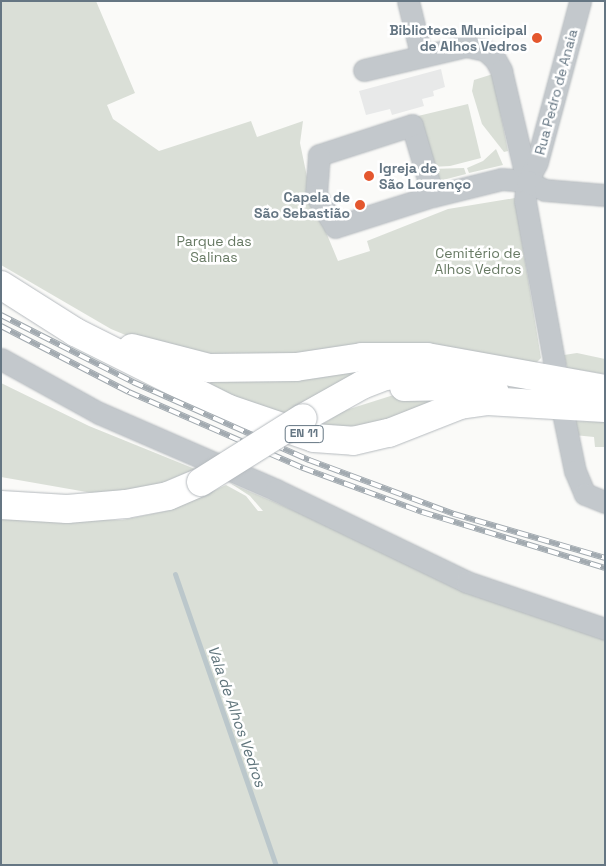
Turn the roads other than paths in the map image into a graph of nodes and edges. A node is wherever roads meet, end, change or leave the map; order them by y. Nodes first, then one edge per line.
1 (408, 1) edge
2 (580, 1) edge
3 (421, 54) junction
4 (364, 70) dead end
5 (527, 182) junction
6 (605, 195) edge
7 (433, 196) junction
8 (1, 285) edge
9 (75, 332) junction
10 (1, 359) edge
11 (555, 366) dead end
12 (514, 374) junction
13 (1, 375) edge
14 (605, 389) edge
15 (330, 401) junction
16 (605, 408) edge
17 (556, 411) junction
18 (141, 432) junction
19 (1, 486) edge
20 (605, 502) edge
21 (126, 504) junction
22 (1, 505) edge
23 (605, 629) edge

1 - 3 street
2 - 5 street, Rua Pedro de Anaia
3 - 4 street
3 - 5 street
5 - 6 street
5 - 7 street
5 - 11 street
7 - 7 street
8 - 9 main road, EN 11
9 - 12 main road, EN 11
9 - 17 main road, EN 11
10 - 18 street
12 - 14 main road, EN 11
12 - 15 main road
13 - 18 street
15 - 17 main road
15 - 21 main road, bridge
16 - 17 main road, EN 11
17 - 20 street
18 - 23 street
19 - 21 main road
21 - 22 main road

